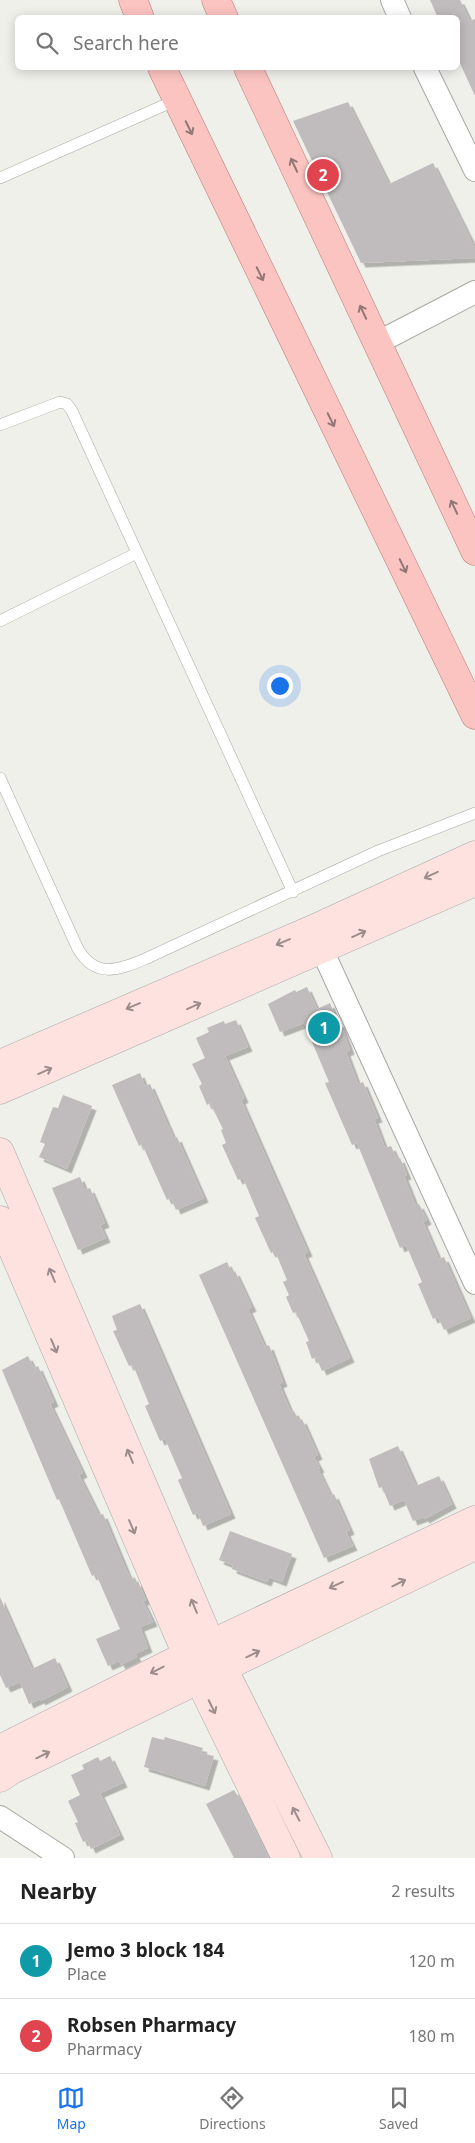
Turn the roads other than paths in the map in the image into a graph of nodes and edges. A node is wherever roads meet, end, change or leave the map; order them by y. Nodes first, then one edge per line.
1 (132, 0) edge
2 (216, 0) edge
3 (392, 0) edge
4 (139, 15) edge
5 (223, 15) edge
6 (399, 15) edge
7 (163, 70) edge
8 (249, 70) edge
9 (426, 70) edge
10 (176, 100) junction
11 (475, 170) edge
12 (0, 178) edge
13 (475, 292) edge
14 (377, 343) junction
15 (0, 425) edge
16 (475, 551) edge
17 (137, 553) junction
18 (0, 621) edge
19 (475, 715) edge
20 (0, 778) edge
21 (475, 813) edge
22 (475, 855) edge
23 (475, 882) edge
24 (293, 892) junction
25 (322, 950) junction
26 (0, 1064) edge
27 (0, 1090) edge
28 (0, 1152) edge
29 (0, 1220) edge
30 (475, 1283) edge
31 (52, 1310) junction
32 (475, 1520) edge
33 (475, 1546) edge
34 (199, 1649) junction
35 (211, 1675) junction
36 (3, 1758) edge
37 (0, 1817) edge
38 (63, 1858) edge
39 (286, 1858) edge
40 (318, 1858) edge

1 - 4 main road
2 - 5 main road
3 - 6 street
7 - 10 main road
14 -> 8 main road
9 - 11 street
10 - 12 lane
10 -> 19 main road
13 - 14 street
16 -> 14 main road
15 - 17 lane
17 - 18 lane
17 - 24 lane
20 - 24 lane
21 - 24 lane
22 -> 26 street
25 -> 23 street
27 -> 25 street
25 - 30 street
31 -> 28 street
29 - 31 street
31 - 34 street
32 -> 34 street
35 -> 33 street
34 - 35 street
34 -> 36 street
36 -> 35 street
35 -> 39 street
40 -> 35 street
37 - 38 street

